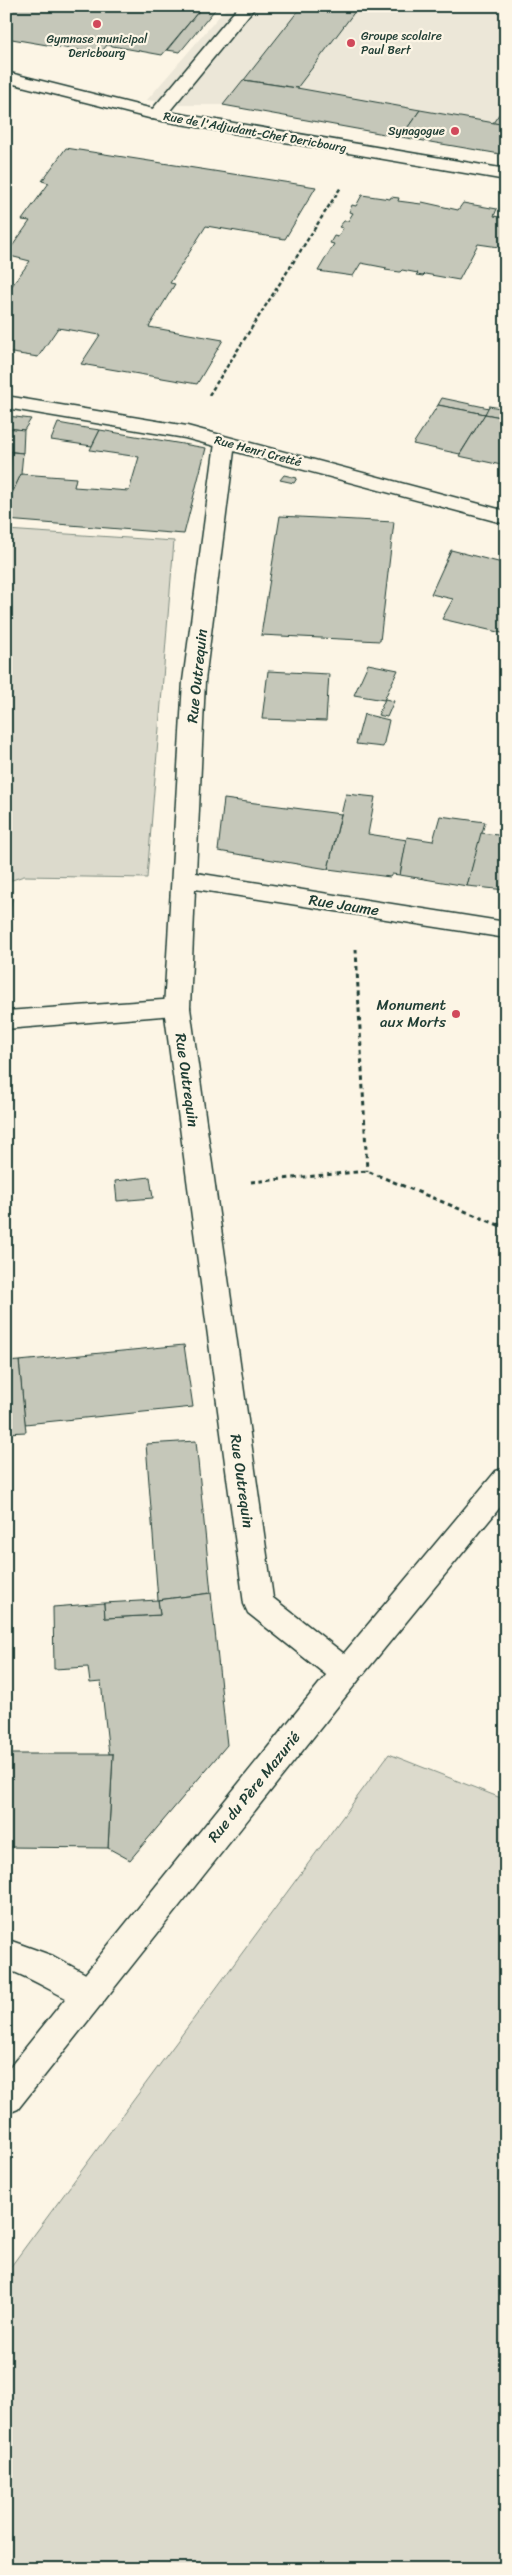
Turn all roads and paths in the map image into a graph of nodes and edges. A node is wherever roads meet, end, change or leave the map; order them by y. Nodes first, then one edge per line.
1 (248, 6) edge
2 (6, 77) edge
3 (158, 115) junction
4 (364, 151) junction
5 (506, 175) edge
6 (6, 402) edge
7 (187, 432) junction
8 (225, 443) junction
9 (506, 518) edge
10 (182, 879) junction
11 (354, 906) junction
12 (506, 930) edge
13 (177, 1008) junction
14 (6, 1020) edge
15 (367, 1170) junction
16 (201, 1187) junction
17 (506, 1228) edge
18 (506, 1479) edge
19 (346, 1673) junction
20 (6, 1954) edge
21 (90, 1994) junction
22 (6, 2098) edge

1 - 3 street
2 - 3 street, Rue de l'Adjudant-Chef Dericbourg
3 - 4 street, Rue de l'Adjudant-Chef Dericbourg
4 - 5 street, Rue de l'Adjudant-Chef Dericbourg
4 - 7 path
6 - 7 street, Rue Henri Cretté
7 - 8 street, Rue Henri Cretté
8 - 9 street, Rue Henri Cretté
8 - 10 street, Rue Outrequin
10 - 11 street, Rue Jaume
10 - 13 street, Rue Outrequin
11 - 12 street, Rue Jaume
11 - 15 path
13 - 14 street
13 - 16 street, Rue Outrequin
15 - 16 path
15 - 17 path
16 - 19 street, Rue Outrequin
18 - 19 street, Rue du Père Mazurié
19 - 21 street, Rue du Père Mazurié
20 - 21 street
21 - 22 street, Rue du Père Mazurié

